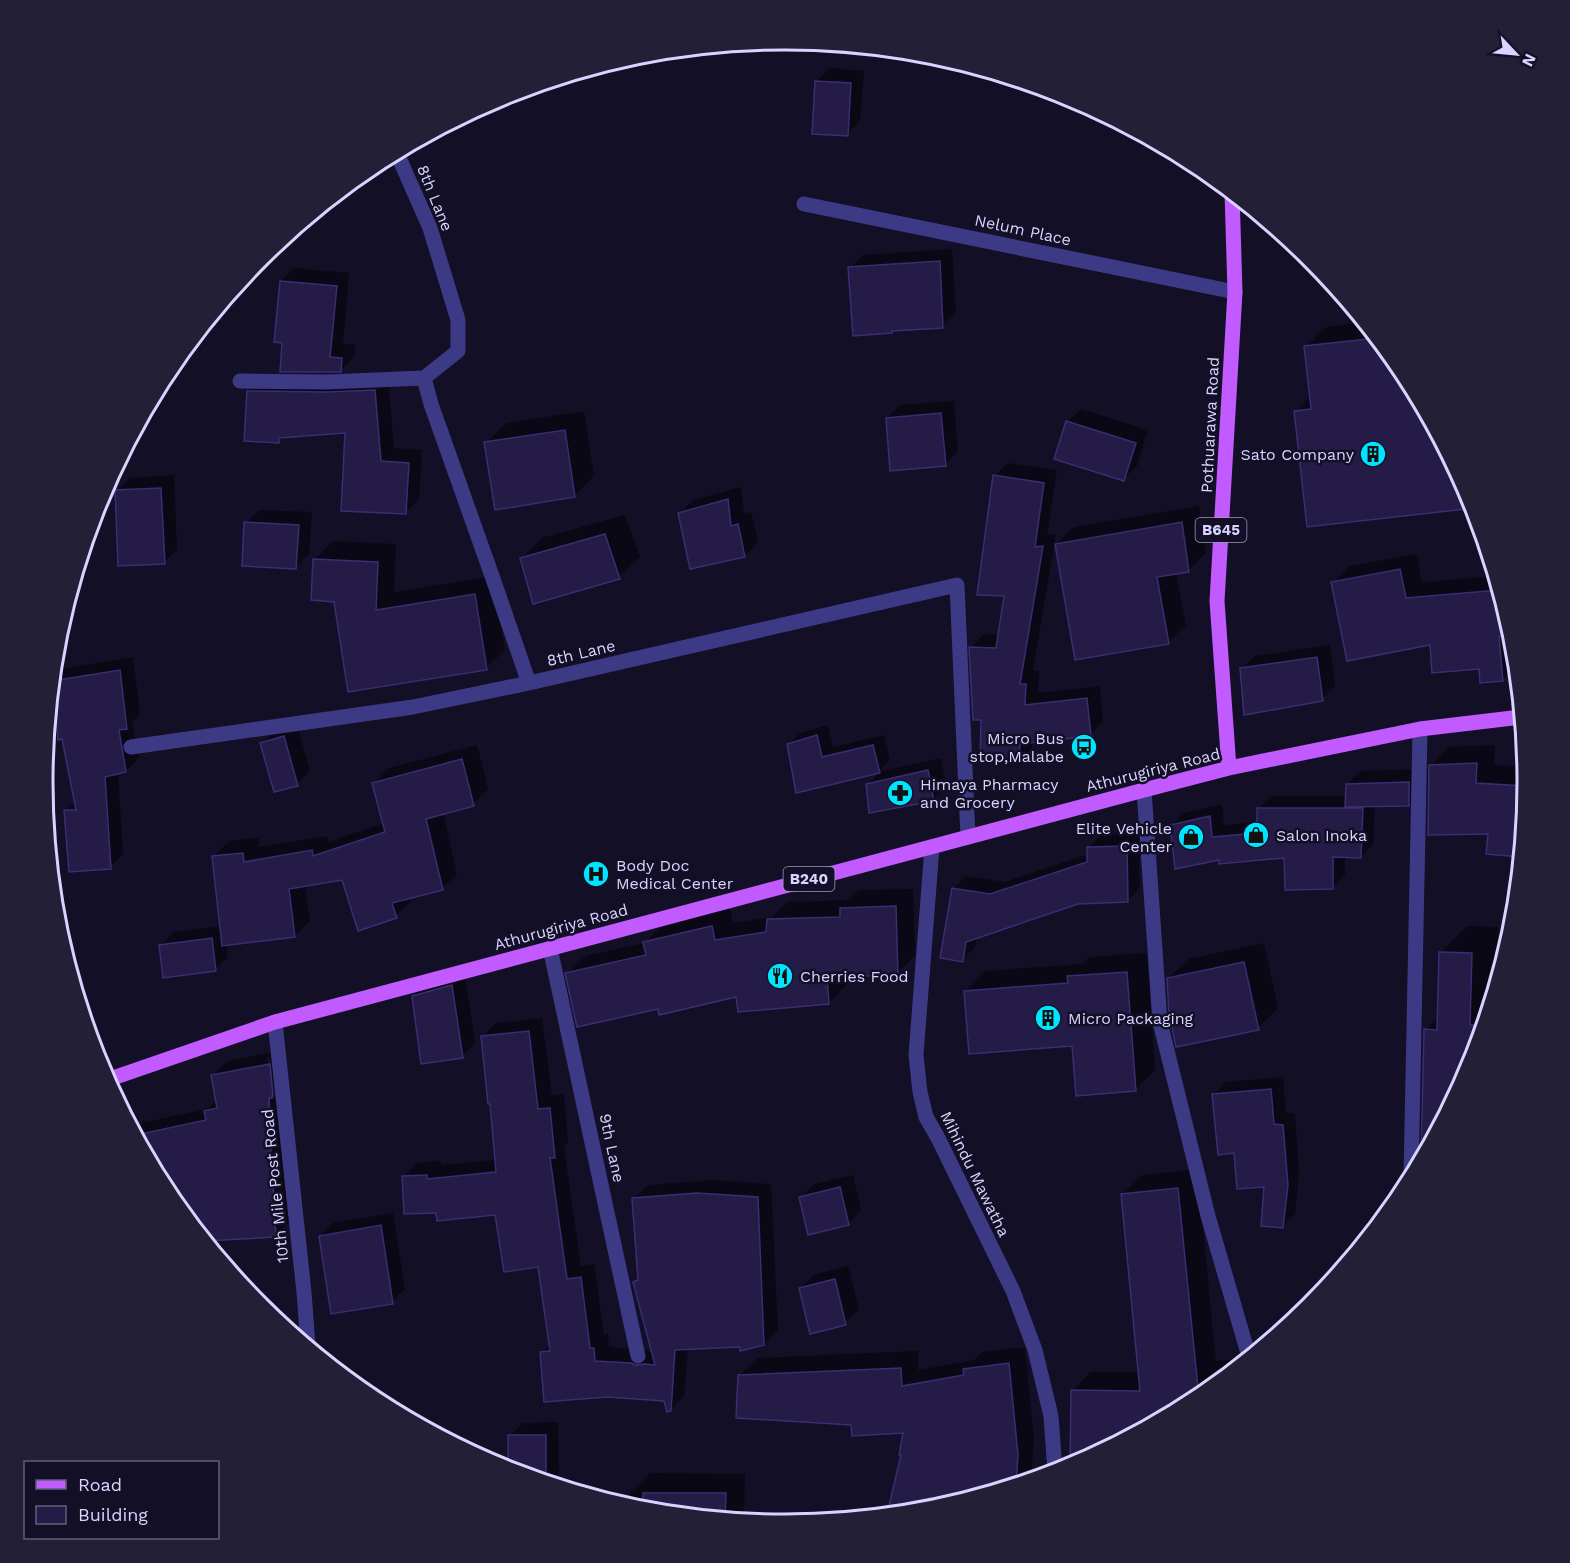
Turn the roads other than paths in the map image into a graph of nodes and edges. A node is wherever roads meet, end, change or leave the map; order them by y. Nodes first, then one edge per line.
1 (400, 160) edge
2 (1232, 202) edge
3 (804, 204) dead end
4 (1235, 292) junction
5 (424, 378) junction
6 (240, 381) dead end
7 (529, 683) junction
8 (1514, 718) edge
9 (1420, 729) junction
10 (131, 747) dead end
11 (1229, 768) junction
12 (1144, 790) junction
13 (968, 837) junction
14 (932, 847) junction
15 (550, 948) junction
16 (275, 1022) junction
17 (116, 1077) edge
18 (1411, 1160) edge
19 (307, 1336) edge
20 (1246, 1350) dead end
21 (638, 1356) dead end
22 (1054, 1462) edge

1 - 5 street, 8th Lane
2 - 4 main road, Pothuarawa Road / B645
3 - 4 street, Nelum Place
4 - 11 main road, Pothuarawa Road / B645
5 - 6 street
5 - 7 street, 8th Lane
7 - 10 street
7 - 13 street, 8th Lane
8 - 9 main road, Athurugiriya Road / B240
9 - 11 main road, Athurugiriya Road / B240
9 - 18 street
11 - 12 main road, Athurugiriya Road / B240
12 - 13 main road, Athurugiriya Road / B240
12 - 20 street
13 - 14 main road, Athurugiriya Road / B240
14 - 15 main road, Athurugiriya Road / B240
14 - 22 street, Mihindu Mawatha
15 - 16 main road, Athurugiriya Road / B240
15 - 21 street, 9th Lane
16 - 17 main road, Athurugiriya Road / B240
16 - 19 street, 10th Mile Post Road

